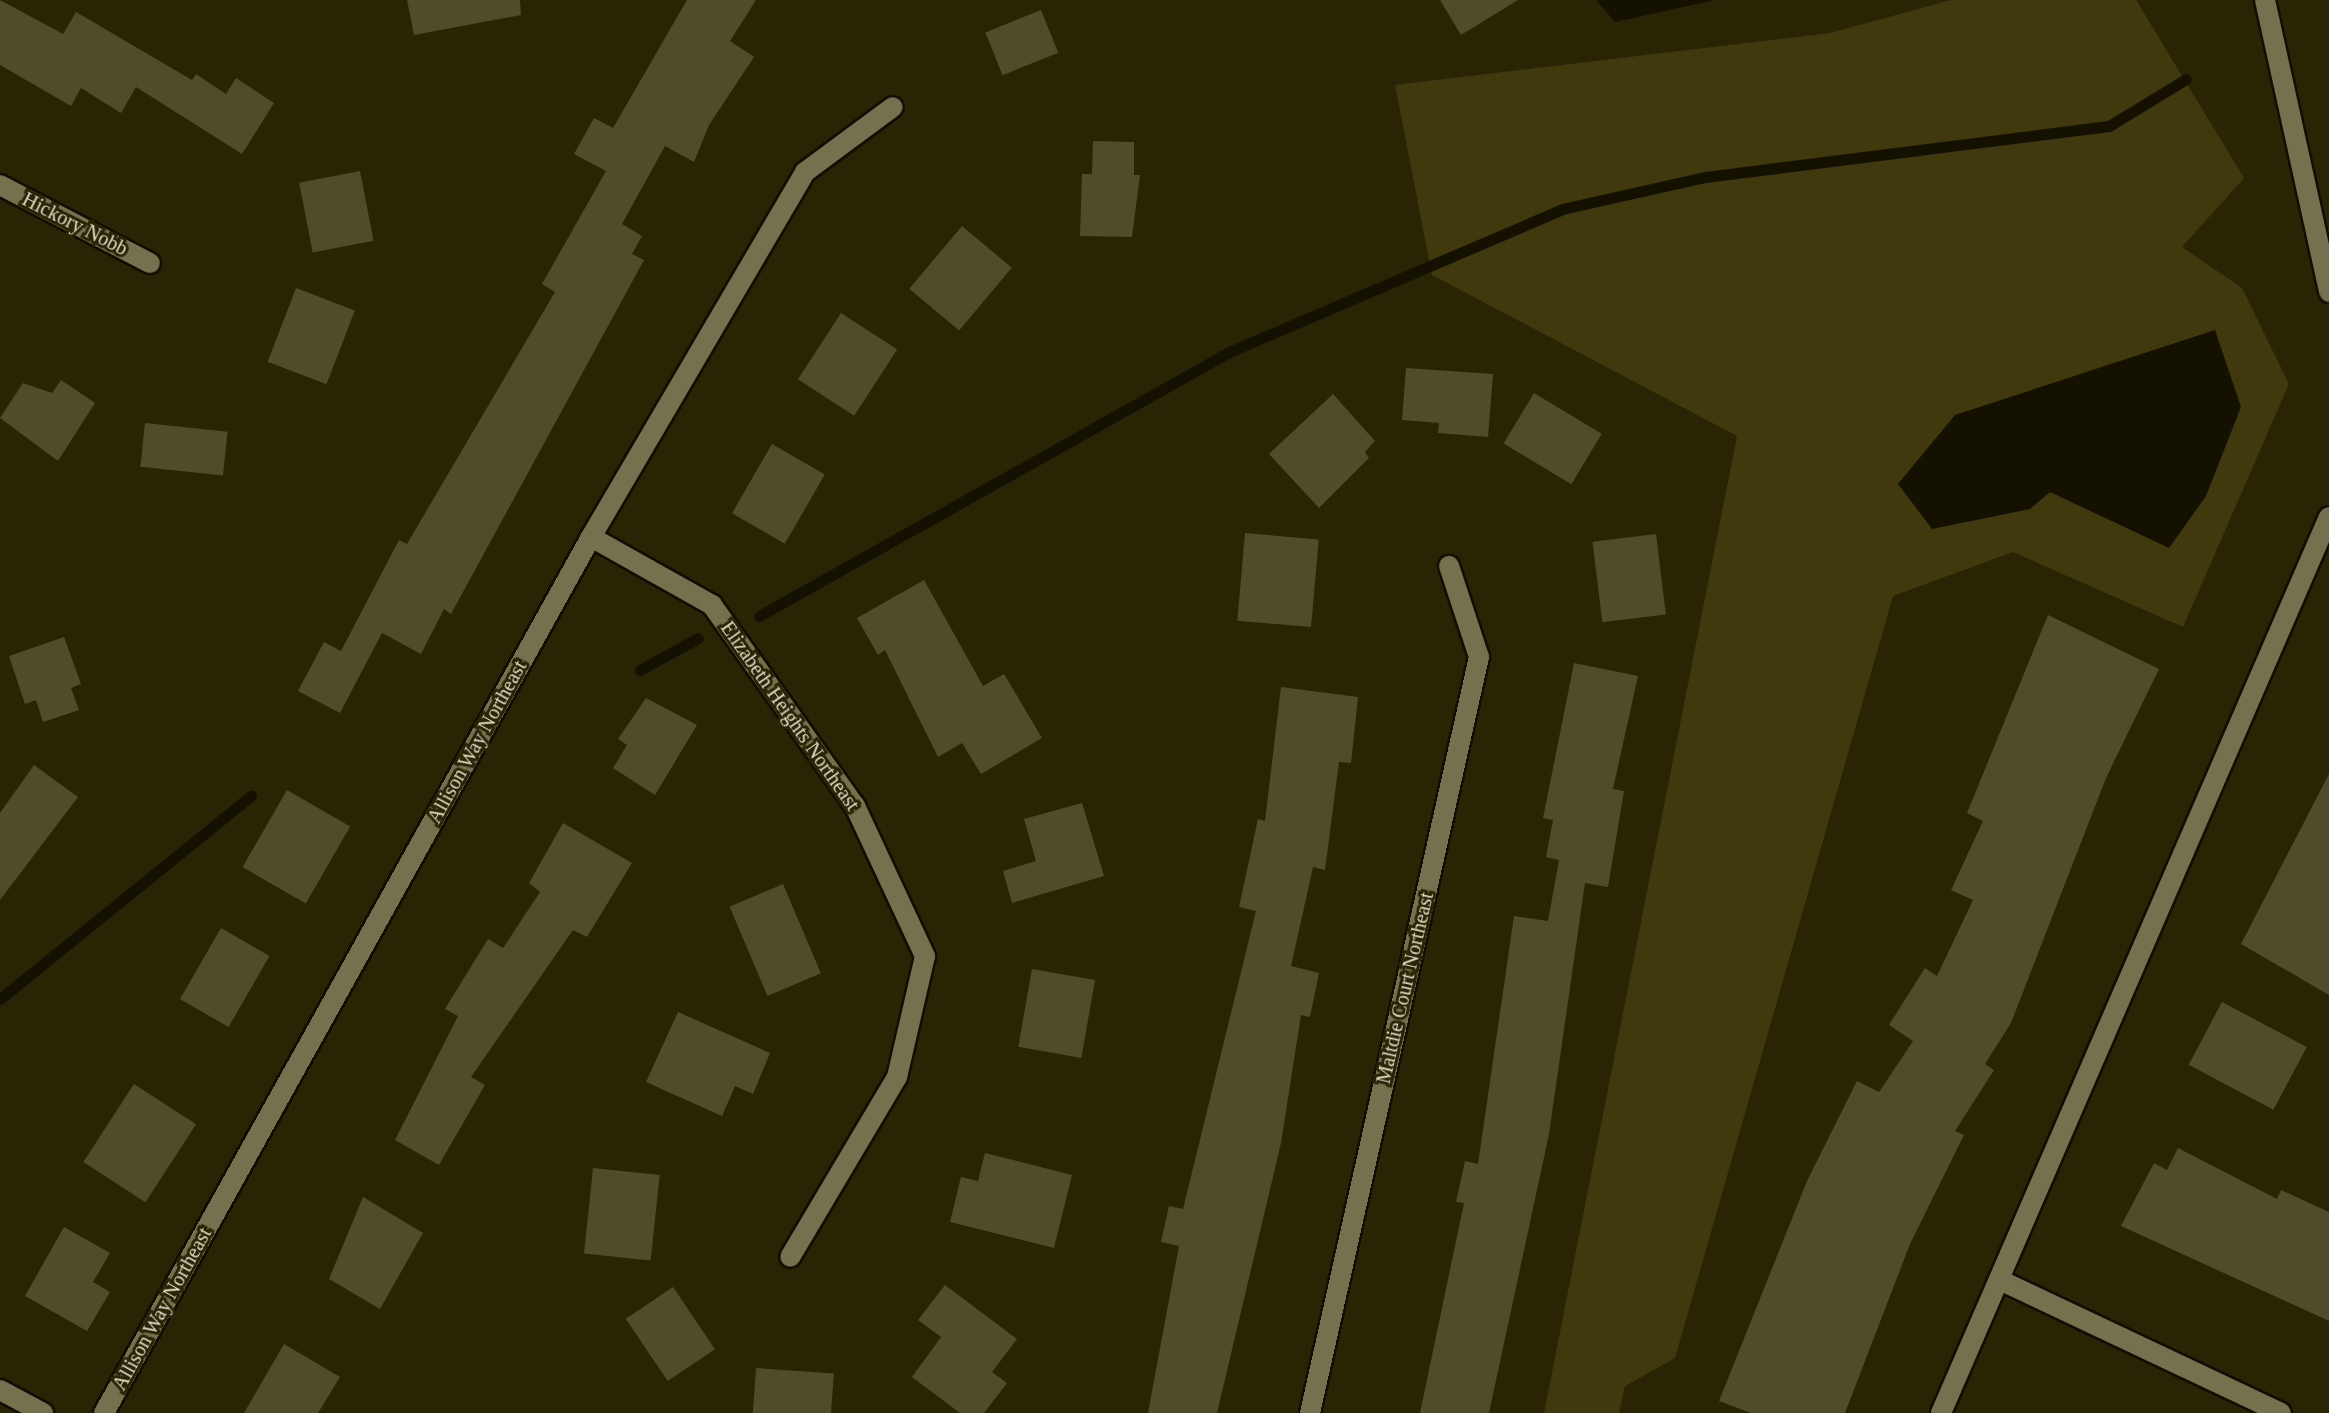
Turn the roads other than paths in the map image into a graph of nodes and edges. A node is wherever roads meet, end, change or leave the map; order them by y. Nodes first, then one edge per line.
1 (2265, 0) edge
2 (893, 107) dead end
3 (0, 185) edge
4 (150, 263) dead end
5 (2329, 292) edge
6 (2329, 517) edge
7 (591, 537) junction
8 (1449, 566) dead end
9 (790, 1257) dead end
10 (2004, 1282) junction
11 (0, 1390) edge
12 (43, 1413) edge
13 (104, 1413) edge
14 (1310, 1413) edge
15 (1941, 1413) edge
16 (2281, 1413) edge

1 - 5 street
2 - 7 street, Allison Way Northeast
3 - 4 street, Hickory Nobb
6 - 10 street
7 - 9 street, Elizabeth Heights Northeast
7 - 13 street, Allison Way Northeast
8 - 14 street, Maltdie Court Northeast
10 - 15 street
10 - 16 street
11 - 12 street

